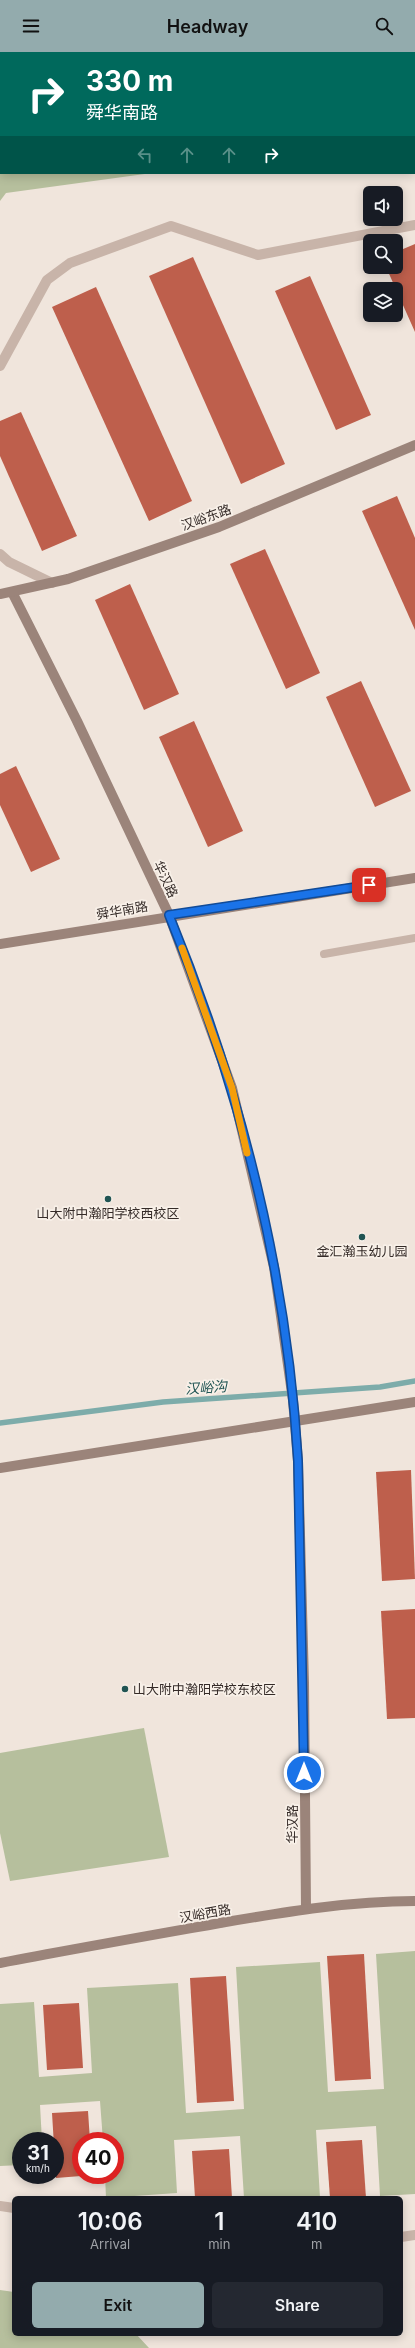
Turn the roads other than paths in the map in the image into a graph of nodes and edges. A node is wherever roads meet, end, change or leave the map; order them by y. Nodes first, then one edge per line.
1 (415, 225) edge
2 (0, 366) edge
3 (415, 445) edge
4 (0, 554) edge
5 (52, 583) junction
6 (12, 592) junction
7 (0, 594) edge
8 (415, 878) edge
9 (169, 915) junction
10 (415, 938) edge
11 (0, 944) edge
12 (324, 954) dead end
13 (415, 1402) edge
14 (296, 1421) junction
15 (0, 1468) edge
16 (415, 1901) edge
17 (306, 1909) junction
18 (0, 1963) edge
19 (0, 2206) edge
20 (12, 2208) edge
21 (415, 2235) edge
22 (403, 2237) edge

1 - 2 street
3 - 5 street, 汉峪东路
4 - 5 street
5 - 6 street, 汉峪东路
6 - 7 street, 汉峪东路
6 - 9 street, 华汉路
8 - 9 street, 舜华南路
9 - 11 street, 舜华南路
9 - 14 street, 华汉路
10 - 12 lane
13 - 14 street
14 - 15 street
14 - 17 street, 华汉路
16 - 17 street, 汉峪西路
17 - 18 street, 汉峪西路
19 - 20 street
21 - 22 street

